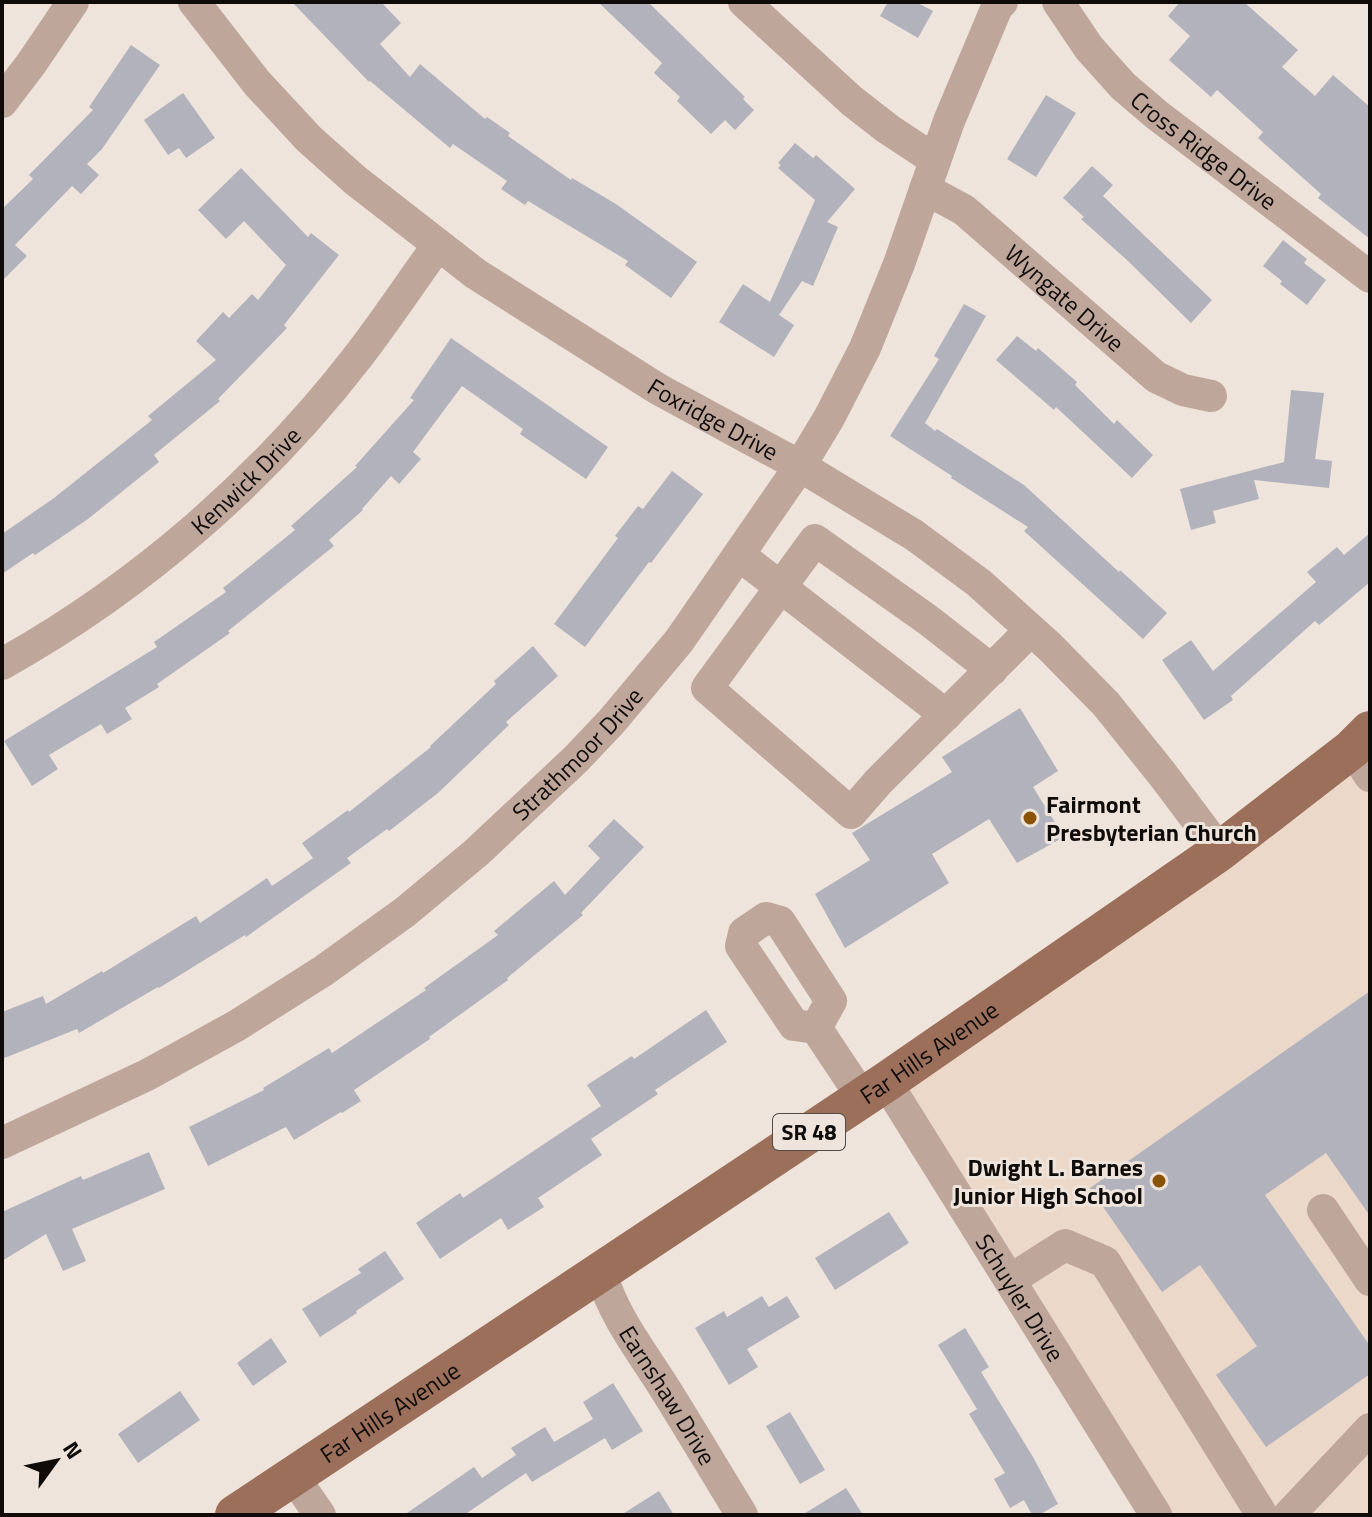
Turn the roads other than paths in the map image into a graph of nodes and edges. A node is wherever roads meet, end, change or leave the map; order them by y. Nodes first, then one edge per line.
1 (73, 2) edge
2 (194, 2) edge
3 (744, 2) edge
4 (1002, 2) edge
5 (1058, 2) edge
6 (2, 102) edge
7 (930, 175) junction
8 (438, 245) junction
9 (1370, 277) edge
10 (1211, 396) dead end
11 (800, 466) junction
12 (739, 555) junction
13 (780, 587) junction
14 (1031, 630) junction
15 (2, 664) edge
16 (992, 670) junction
17 (946, 715) junction
18 (1364, 752) edge
19 (1220, 851) junction
20 (816, 1028) dead end
21 (874, 1090) junction
22 (2, 1143) edge
23 (1323, 1210) dead end
24 (600, 1271) junction
25 (1010, 1280) junction
26 (1370, 1280) edge
27 (1370, 1429) edge
28 (293, 1476) junction
29 (237, 1514) edge
30 (320, 1515) edge
31 (742, 1515) edge
32 (1156, 1515) edge
33 (1262, 1515) edge
34 (1289, 1515) edge

1 - 6 street
2 - 8 street, Foxridge Drive
3 - 7 street, Wyngate Drive
4 - 7 street
5 - 9 street, Cross Ridge Drive
7 - 10 street, Wyngate Drive
7 - 11 street, Strathmoor Drive
8 - 11 street, Foxridge Drive
8 - 15 street, Kenwick Drive
11 - 12 street, Strathmoor Drive
11 - 14 street, Foxridge Drive
12 - 13 street
12 - 22 street, Strathmoor Drive
13 - 16 street
13 - 17 street
13 - 17 street
14 - 16 street
14 - 19 street, Foxridge Drive
16 - 17 street
18 - 19 main road, Far Hills Avenue / SR 48
19 - 21 main road, Far Hills Avenue / SR 48
20 - 21 street, Schuyler Drive
21 - 24 main road, Far Hills Avenue / SR 48
21 - 25 street, Schuyler Drive
23 - 26 street
24 - 28 main road, Far Hills Avenue / SR 48
24 - 31 street, Earnshaw Drive
25 - 32 street, Schuyler Drive
25 - 33 street
27 - 34 street
28 - 29 main road, Far Hills Avenue / SR 48
28 - 30 street

